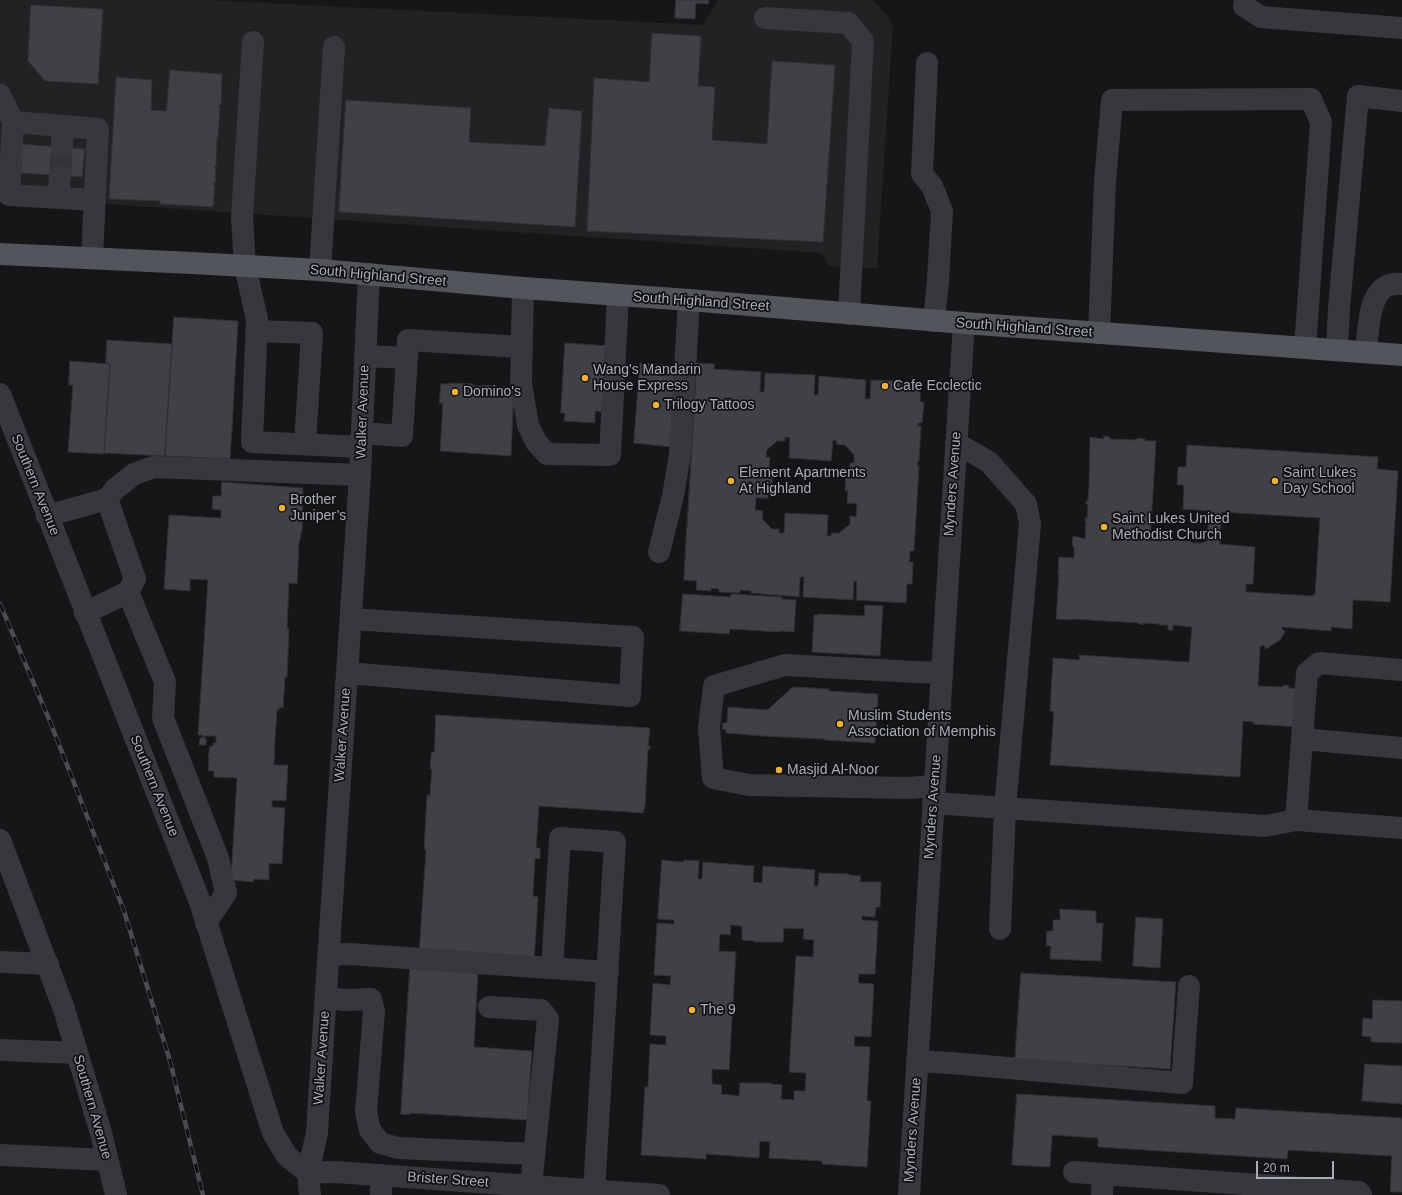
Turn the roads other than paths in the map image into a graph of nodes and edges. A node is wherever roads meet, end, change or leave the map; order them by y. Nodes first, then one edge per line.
1 (1244, 0) edge
2 (765, 18) dead end
3 (1402, 28) edge
4 (253, 42) dead end
5 (334, 47) dead end
6 (927, 63) dead end
7 (0, 95) edge
8 (1402, 101) edge
9 (6, 127) edge
10 (60, 176) tunnel mouth
11 (58, 198) junction
12 (94, 200) junction
13 (0, 254) edge
14 (92, 258) junction
15 (245, 266) junction
16 (320, 270) junction
17 (369, 274) junction
18 (1402, 284) edge
19 (523, 288) junction
20 (618, 295) junction
21 (688, 300) junction
22 (849, 314) junction
23 (934, 321) junction
24 (964, 323) junction
25 (257, 331) junction
26 (1099, 333) junction
27 (521, 347) junction
28 (1305, 348) junction
29 (1337, 350) junction
30 (1366, 352) junction
31 (1402, 355) edge
32 (365, 356) junction
33 (407, 358) junction
34 (0, 394) edge
35 (361, 440) junction
36 (956, 443) junction
37 (305, 444) junction
38 (360, 475) junction
39 (107, 499) junction
40 (47, 516) junction
41 (658, 552) dead end
42 (128, 592) junction
43 (85, 613) junction
44 (351, 619) junction
45 (1402, 670) edge
46 (347, 673) junction
47 (942, 673) junction
48 (1302, 739) junction
49 (1402, 748) edge
50 (934, 795) junction
51 (1006, 808) junction
52 (1296, 820) junction
53 (1402, 828) edge
54 (0, 840) edge
55 (206, 923) junction
56 (1000, 929) dead end
57 (328, 955) junction
58 (0, 962) edge
59 (48, 964) junction
60 (546, 968) junction
61 (608, 972) junction
62 (1189, 986) dead end
63 (326, 998) junction
64 (489, 1007) dead end
65 (0, 1050) edge
66 (77, 1053) junction
67 (917, 1061) junction
68 (534, 1154) junction
69 (0, 1155) edge
70 (107, 1160) junction
71 (1074, 1172) dead end
72 (308, 1173) junction
73 (381, 1185) edge
74 (1103, 1185) edge
75 (525, 1189) edge
76 (594, 1190) junction
77 (116, 1195) edge
78 (310, 1195) edge
79 (659, 1195) edge
80 (909, 1195) edge
81 (1361, 1195) edge

1 - 3 street
2 - 22 street
4 - 15 street
5 - 16 street
6 - 23 street
7 - 9 street
8 - 29 street
9 - 11 street
9 - 12 street
10 - 11 street
11 - 12 street
12 - 14 street
13 - 14 main road, South Highland Street
14 - 15 main road, South Highland Street
15 - 16 main road, South Highland Street
15 - 25 street
16 - 17 main road, South Highland Street
17 - 19 main road, South Highland Street
17 - 32 street, Walker Avenue
18 - 30 street
19 - 20 main road, South Highland Street
19 - 27 street
20 - 21 main road, South Highland Street
20 - 27 street
21 - 22 main road, South Highland Street
21 - 41 street
22 - 23 main road, South Highland Street
23 - 24 main road, South Highland Street
24 - 26 main road, South Highland Street
24 - 36 street, Mynders Avenue
25 - 37 street
25 - 37 street
26 - 28 main road, South Highland Street
26 - 28 street
27 - 33 street
28 - 29 main road, South Highland Street
29 - 30 main road, South Highland Street
30 - 31 main road, South Highland Street
32 - 33 street
32 - 35 street, Walker Avenue
33 - 35 street
34 - 40 street, Southern Avenue
35 - 37 street
35 - 38 street, Walker Avenue
36 - 47 street, Mynders Avenue
36 - 51 street
38 - 39 street
38 - 44 street, Walker Avenue
39 - 40 street
39 - 42 street
40 - 43 street, Southern Avenue
42 - 43 street
42 - 55 street
43 - 55 street, Southern Avenue
44 - 46 street, Walker Avenue
44 - 46 street
45 - 48 street
46 - 57 street, Walker Avenue
47 - 50 street, Mynders Avenue
47 - 50 street
48 - 49 street
48 - 52 street
50 - 51 street
50 - 67 street, Mynders Avenue
51 - 52 street
51 - 56 street
52 - 53 street
54 - 59 street, Southern Avenue
55 - 72 street, Southern Avenue
57 - 60 street
57 - 63 street, Walker Avenue
58 - 59 street
59 - 66 street, Southern Avenue
60 - 61 street
60 - 61 street
61 - 76 street
62 - 67 street
63 - 68 street
63 - 72 street, Walker Avenue
64 - 68 street
65 - 66 street
66 - 70 street, Southern Avenue
67 - 80 street, Mynders Avenue
68 - 75 street
69 - 70 street
70 - 77 street, Southern Avenue
71 - 74 street
72 - 73 street, Brister Street
72 - 78 street, Walker Avenue
73 - 75 street, Brister Street
74 - 81 street
75 - 76 street, Brister Street
76 - 79 street, Brister Street

